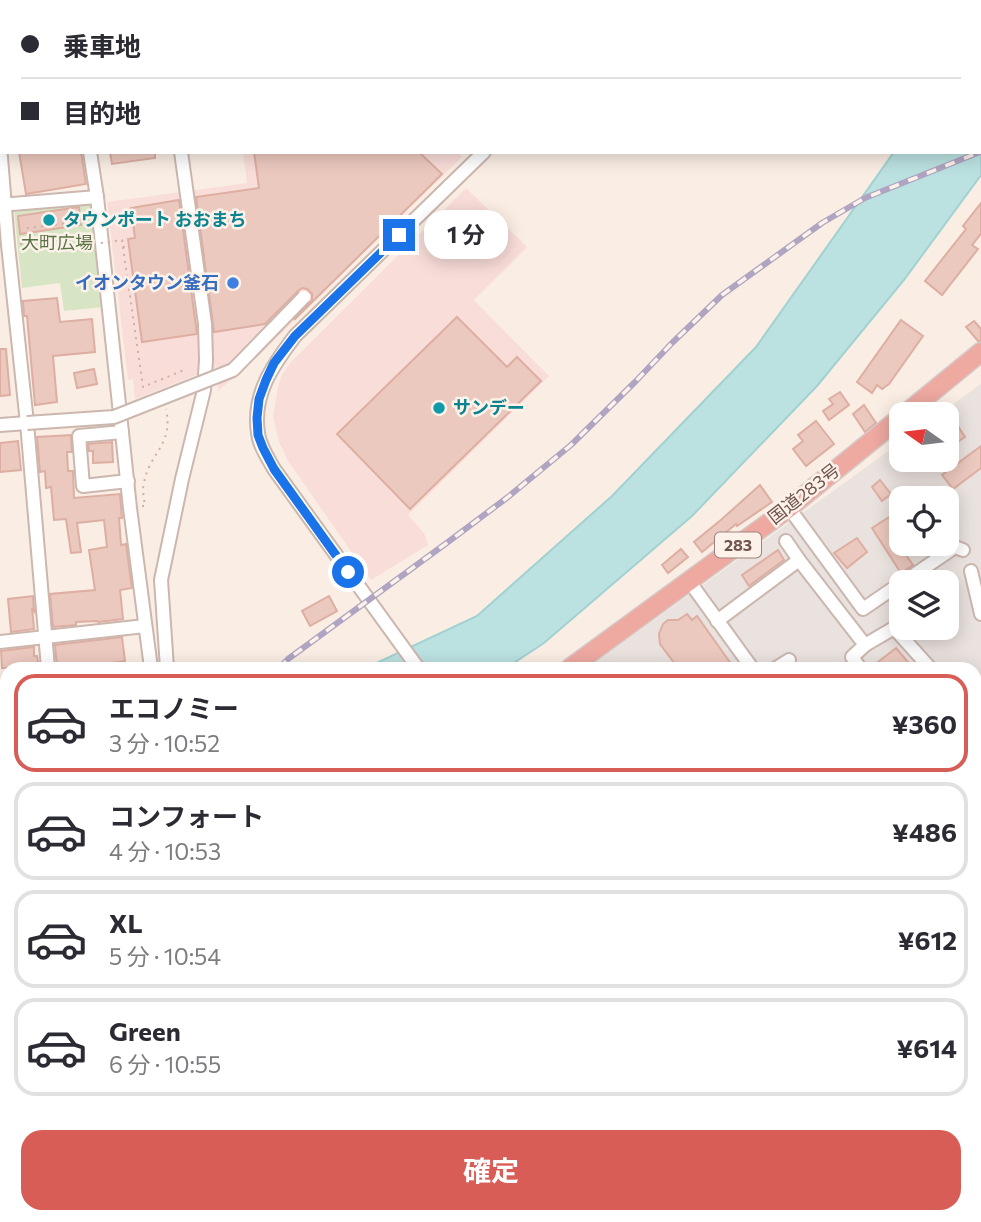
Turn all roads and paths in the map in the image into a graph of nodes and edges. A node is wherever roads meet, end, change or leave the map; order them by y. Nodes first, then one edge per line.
1 (0, 154) edge
2 (90, 154) edge
3 (181, 154) edge
4 (482, 154) edge
5 (97, 197) junction
6 (2, 205) edge
7 (91, 221) dead end
8 (27, 228) dead end
9 (8, 245) junction
10 (128, 246) dead end
11 (123, 247) junction
12 (304, 298) dead end
13 (981, 352) edge
14 (184, 370) dead end
15 (162, 402) dead end
16 (920, 402) edge
17 (27, 423) junction
18 (0, 425) edge
19 (889, 427) edge
20 (122, 432) junction
21 (128, 481) junction
22 (143, 491) dead end
23 (789, 508) junction
24 (786, 541) dead end
25 (963, 550) dead end
26 (799, 561) junction
27 (922, 570) edge
28 (971, 571) dead end
29 (689, 581) junction
30 (889, 592) edge
31 (981, 614) edge
32 (717, 621) junction
33 (145, 626) junction
34 (44, 636) junction
35 (0, 642) edge
36 (865, 645) junction
37 (789, 660) dead end
38 (47, 662) edge
39 (150, 662) edge
40 (167, 662) edge
41 (414, 662) edge
42 (578, 662) edge
43 (748, 662) edge
44 (786, 662) edge
45 (856, 662) edge
46 (925, 662) edge

1 - 6 street
2 - 5 street
3 - 40 street
4 - 41 street
5 - 6 street
5 - 20 street
6 - 9 street
7 - 8 path
9 - 11 path, bridge
9 - 17 street
10 - 11 path
11 - 14 path
12 - 17 street, bridge
13 - 16 highway, 国道283号 / 283
15 - 22 path
17 - 18 street
17 - 34 street
19 - 23 highway, 国道283号 / 283
20 - 21 street
20 - 21 street
21 - 33 street
23 - 29 highway, 国道283号 / 283
23 - 30 street
24 - 26 street
25 - 27 street
26 - 32 street
26 - 36 street
28 - 31 street
29 - 32 street
29 - 42 highway, 国道283号 / 283
32 - 43 street
33 - 34 street
33 - 39 street
34 - 35 street
34 - 38 street
36 - 45 street
36 - 46 street
37 - 44 street

